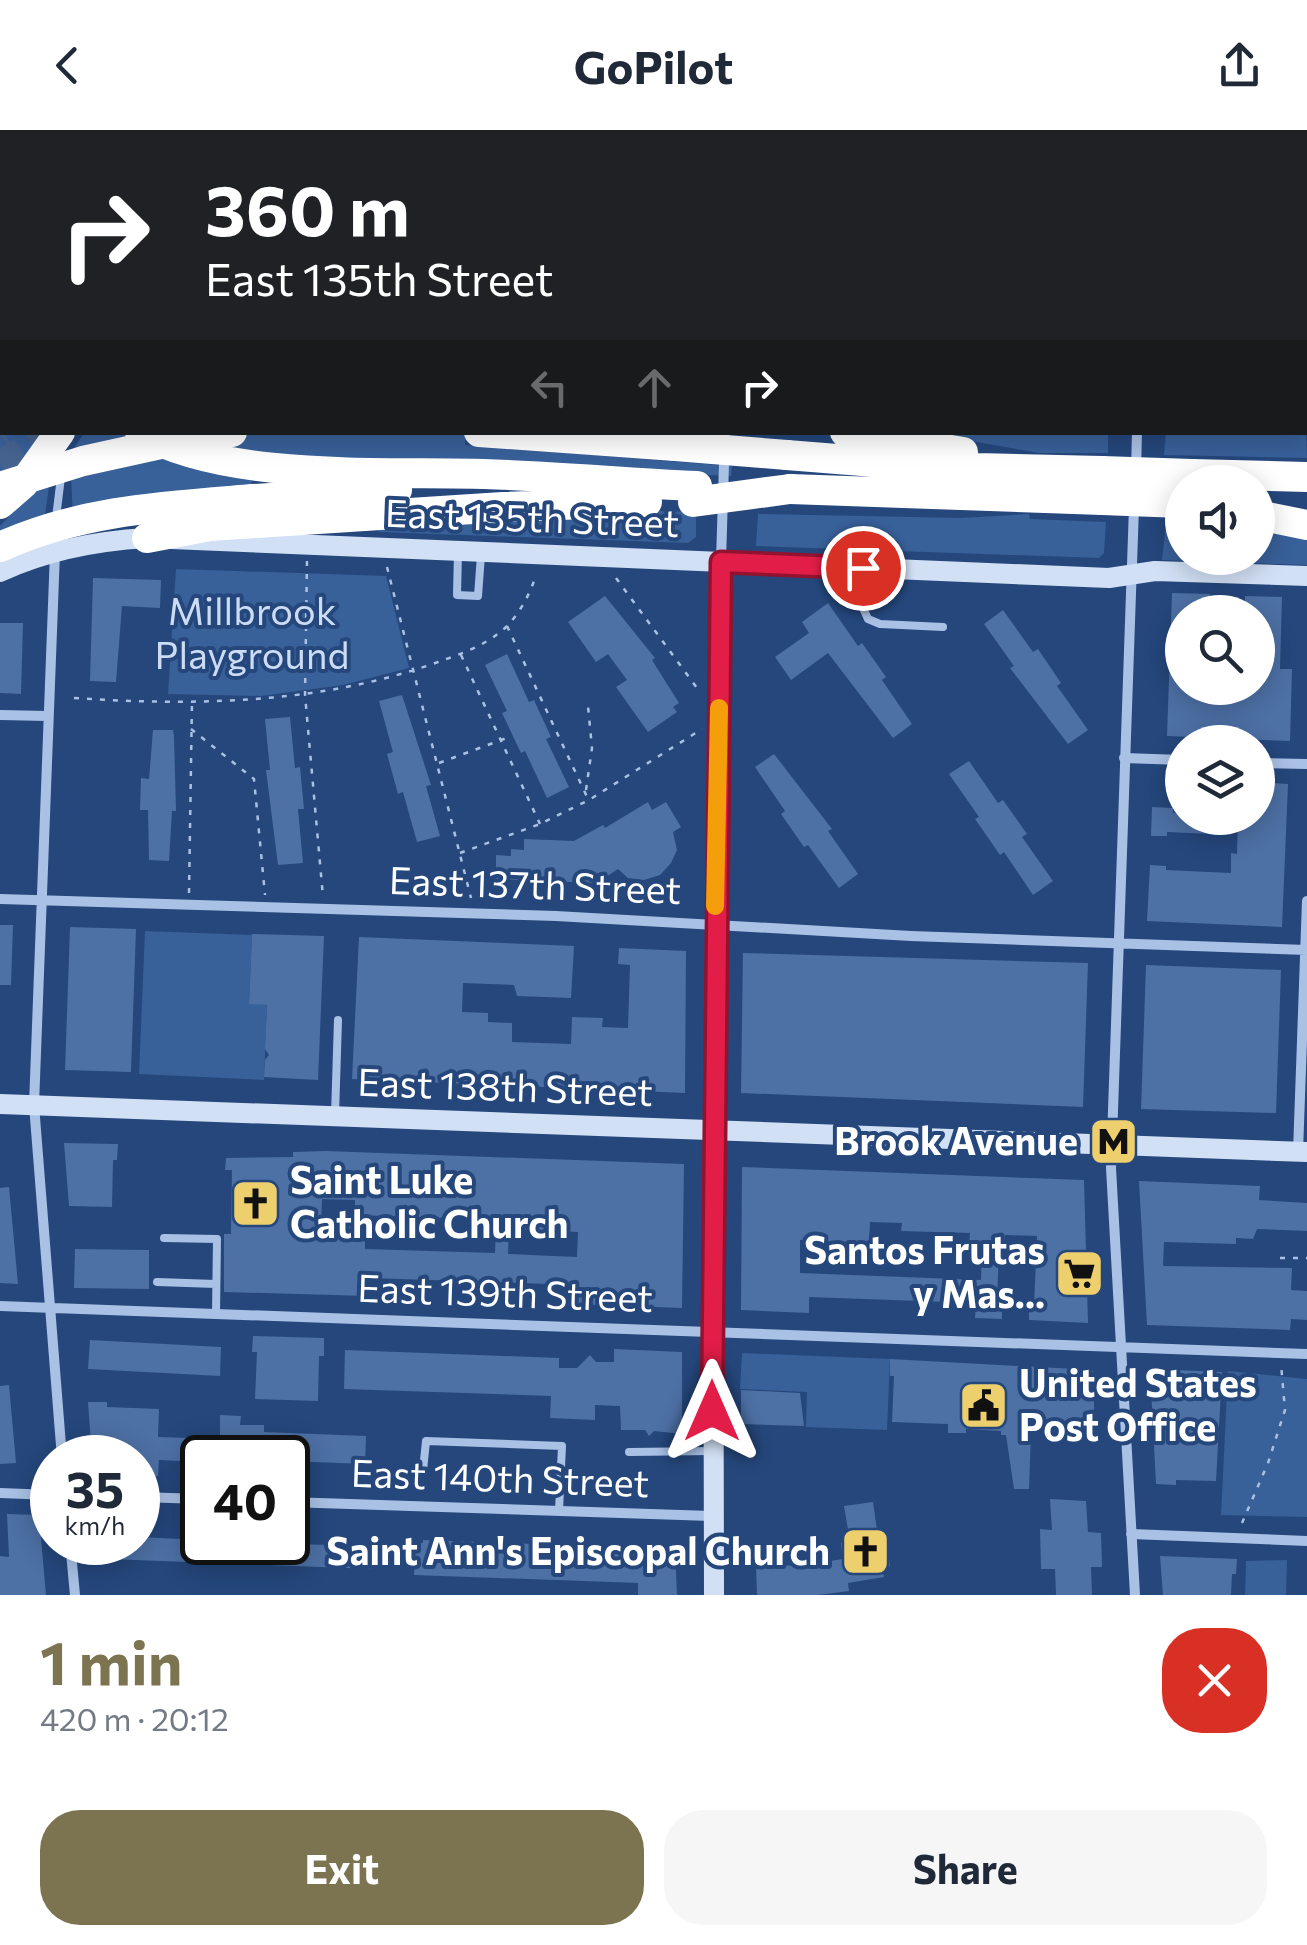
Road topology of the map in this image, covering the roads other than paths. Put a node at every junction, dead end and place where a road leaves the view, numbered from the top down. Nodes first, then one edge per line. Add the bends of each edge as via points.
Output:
1 (146, 435) edge
2 (215, 435) edge
3 (509, 435) edge
4 (726, 435) edge
5 (862, 435) edge
6 (1137, 435) edge
7 (64, 443) edge
8 (1045, 469) junction
9 (1307, 476) edge
10 (1275, 479) edge
11 (282, 482) junction
12 (1102, 486) junction
13 (1165, 487) edge
14 (695, 494) junction
15 (3, 496) edge
16 (1275, 507) edge
17 (1307, 508) edge
18 (1275, 519) edge
19 (1307, 525) edge
20 (146, 538) junction
21 (0, 547) edge
22 (55, 552) junction
23 (458, 552) junction
24 (481, 552) junction
25 (721, 562) junction
26 (863, 568) junction
27 (0, 572) edge
28 (1132, 575) junction
29 (1307, 576) edge
30 (943, 627) dead end
31 (0, 715) edge
32 (47, 716) junction
33 (1124, 758) junction
34 (1165, 759) edge
35 (1275, 763) edge
36 (1307, 764) edge
37 (0, 898) edge
38 (42, 899) junction
39 (1307, 901) edge
40 (715, 924) junction
41 (1118, 942) junction
42 (1306, 950) edge
43 (338, 1020) dead end
44 (0, 1104) edge
45 (34, 1105) junction
46 (335, 1116) junction
47 (713, 1130) junction
48 (1111, 1145) junction
49 (1302, 1152) edge
50 (164, 1238) dead end
51 (157, 1282) dead end
52 (216, 1284) junction
53 (0, 1306) edge
54 (49, 1307) junction
55 (216, 1314) junction
56 (712, 1331) junction
57 (1120, 1348) junction
58 (1307, 1354) edge
59 (60, 1435) edge
60 (712, 1451) junction
61 (629, 1452) dead end
62 (424, 1470) dead end
63 (0, 1493) edge
64 (30, 1494) edge
65 (310, 1503) edge
66 (559, 1511) junction
67 (711, 1516) junction
68 (1131, 1534) junction
69 (1307, 1541) edge
70 (72, 1565) edge
71 (75, 1595) edge
72 (714, 1595) edge
73 (1135, 1595) edge

1 - 11 highway
2 - 15 highway, bridge via 124,451
3 - 8 highway, bridge
4 - 25 street
5 - 8 highway
6 - 28 street
7 - 15 highway
7 - 22 lane
8 - 12 highway
9 - 10 highway
11 - 14 highway via 504,474
11 - 21 highway, bridge via 117,511
12 - 13 highway, bridge
12 - 14 highway, bridge
14 - 20 highway via 210,526
16 - 17 highway
18 - 19 highway
20 - 22 main road, East 135th Street
20 - 23 main road, East 135th Street
22 - 27 main road, East 135th Street
22 - 32 street
23 - 24 main road, East 135th Street
23 - 24 lane via 458,595 478,596
24 - 25 main road, East 135th Street
25 - 26 main road, East 135th Street
25 - 40 main road
26 - 28 main road, East 135th Street
26 - 30 lane via 868,620
28 - 29 main road, East 135th Street
28 - 33 street
31 - 32 street
32 - 38 street
33 - 34 street
33 - 41 street
35 - 36 street
37 - 38 street, East 137th Street
38 - 40 street, East 137th Street
38 - 45 street
39 - 42 street
40 - 41 street, East 137th Street
40 - 47 main road
41 - 42 street, East 137th Street
41 - 48 street
42 - 49 street
43 - 46 lane
44 - 45 main road, East 138th Street
45 - 46 main road, East 138th Street
45 - 54 street
46 - 47 main road, East 138th Street
47 - 48 main road, East 138th Street
47 - 56 main road
48 - 49 main road, East 138th Street
48 - 57 street
50 - 52 lane via 217,1239
51 - 52 lane
52 - 55 lane
53 - 54 street, East 139th Street
54 - 55 street, East 139th Street
54 - 59 street
55 - 56 street, East 139th Street
56 - 57 street, East 139th Street
56 - 60 main road
57 - 58 street, East 139th Street
57 - 68 street
60 - 61 lane
60 - 67 main road
62 - 66 lane via 426,1441 562,1446
63 - 64 street
65 - 66 street, East 140th Street
66 - 67 street, East 140th Street
67 - 72 main road
68 - 69 street
68 - 73 street
70 - 71 street

